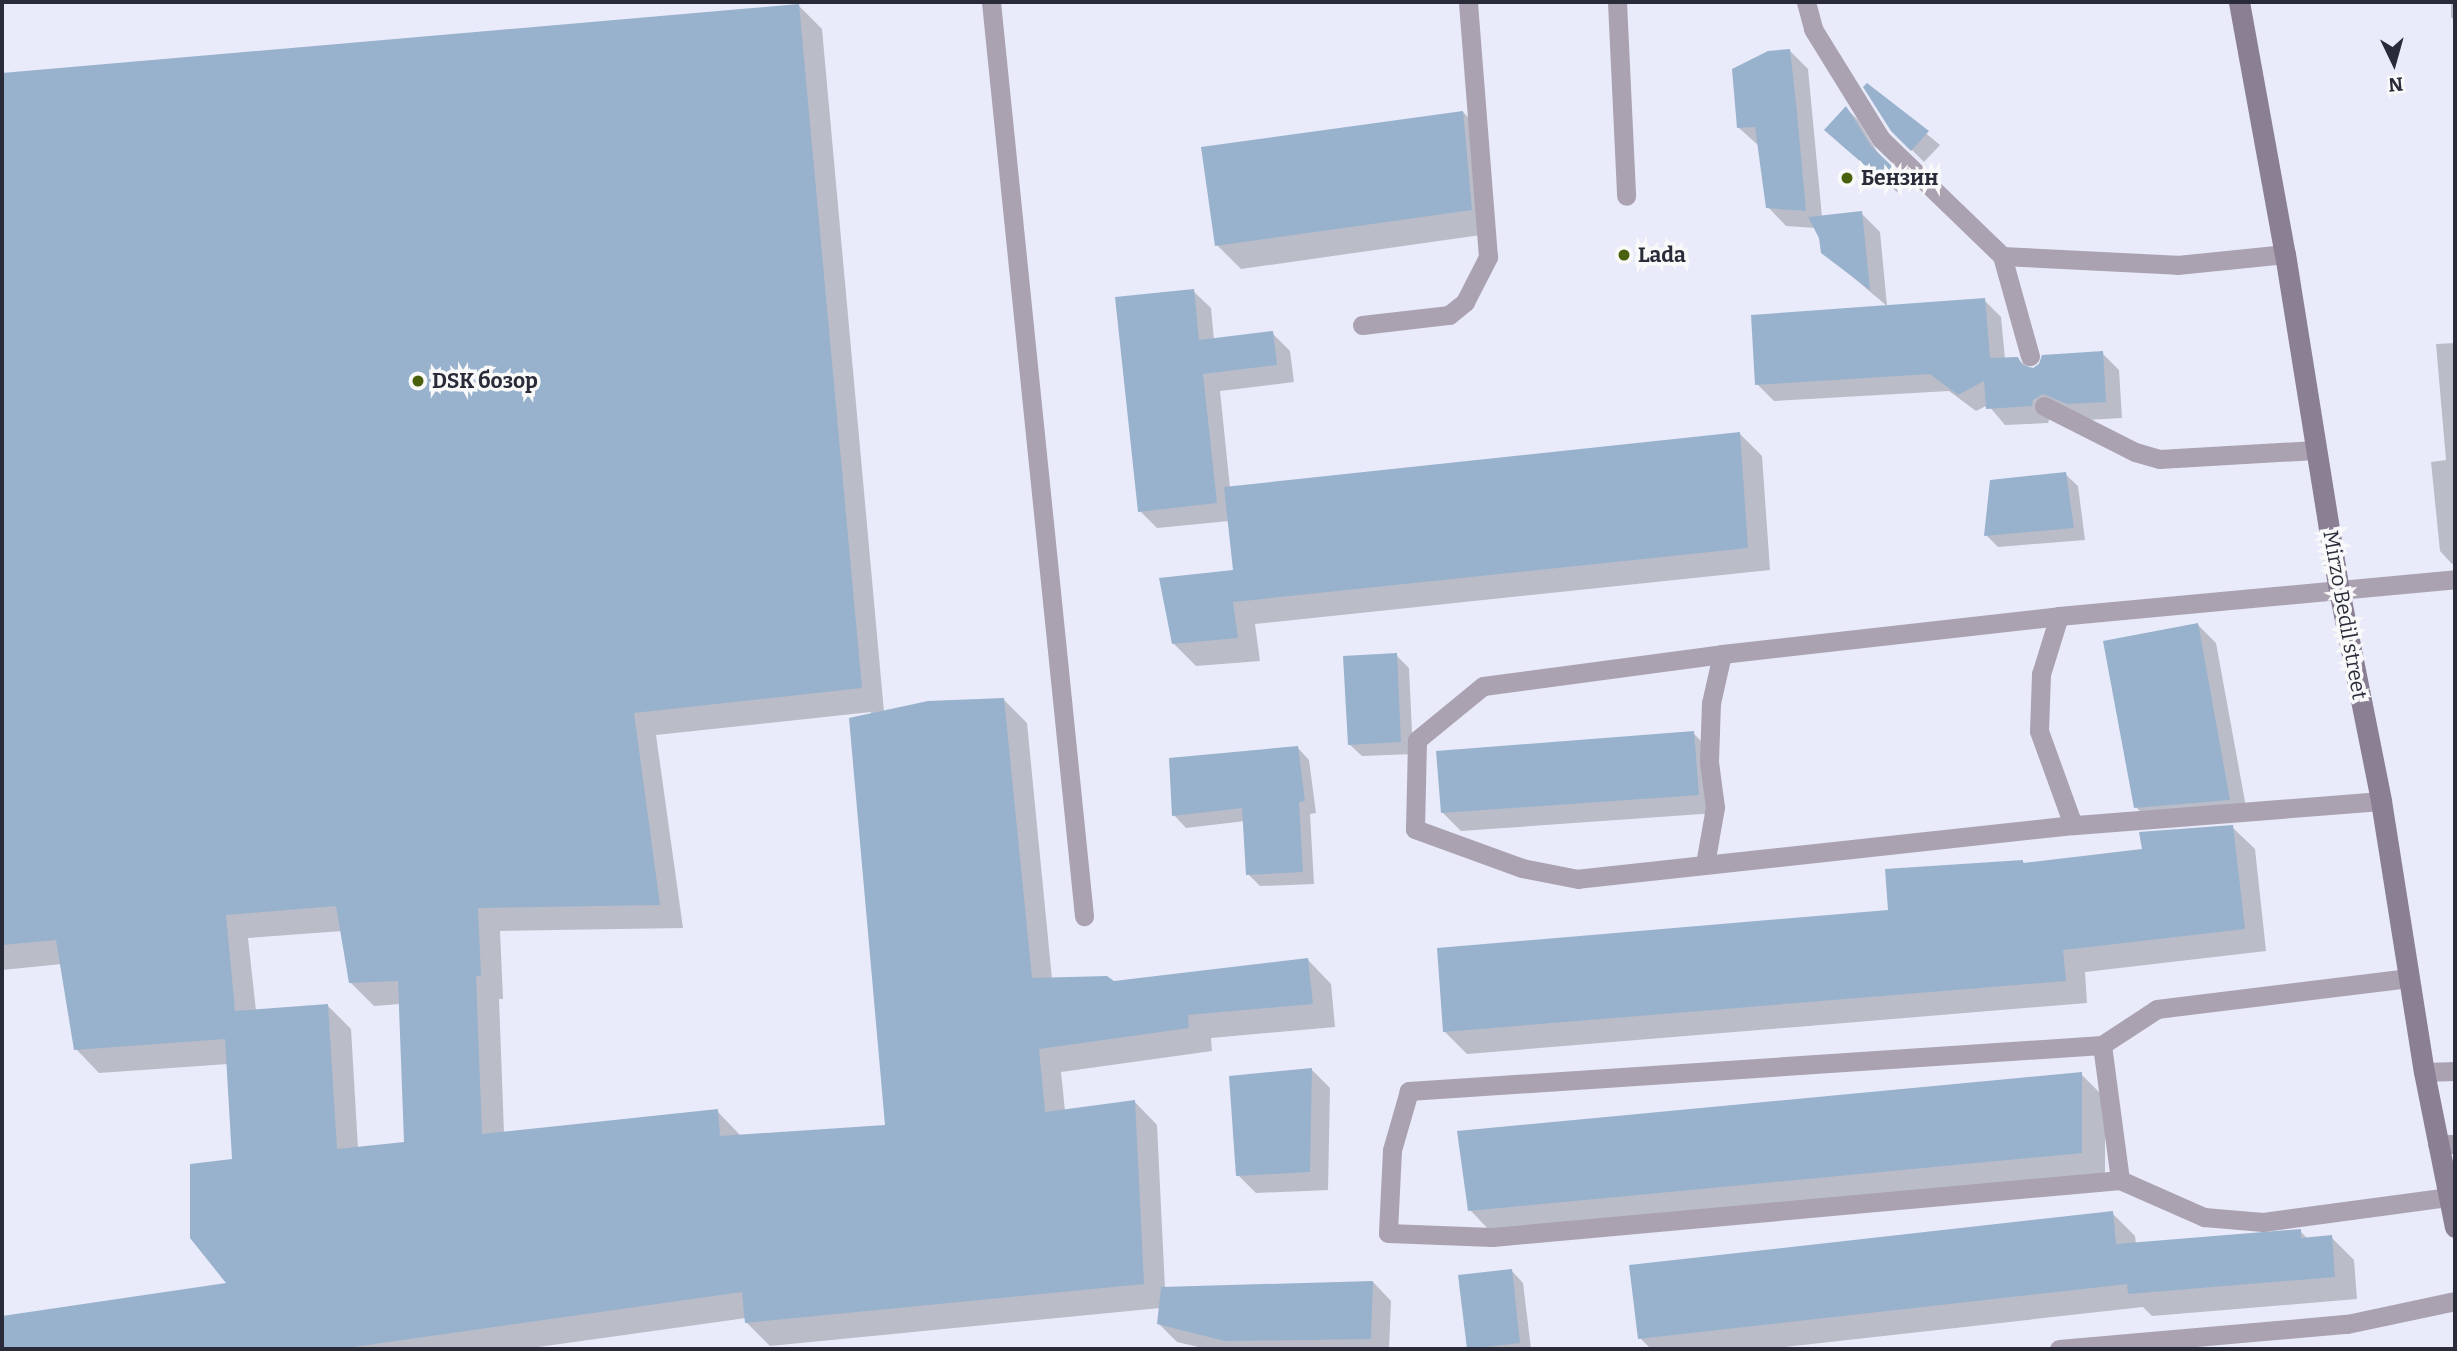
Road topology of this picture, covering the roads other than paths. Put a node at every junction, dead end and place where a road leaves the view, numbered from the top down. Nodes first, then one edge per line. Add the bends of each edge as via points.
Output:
1 (991, 2) edge
2 (1468, 2) edge
3 (1617, 2) edge
4 (1806, 2) edge
5 (2239, 2) edge
6 (1626, 196) dead end
7 (2285, 254) junction
8 (2002, 256) junction
9 (1362, 325) dead end
10 (2030, 356) dead end
11 (2044, 406) dead end
12 (2316, 450) junction
13 (2455, 579) edge
14 (2339, 590) junction
15 (2060, 616) junction
16 (1722, 654) junction
17 (2381, 801) junction
18 (2073, 825) junction
19 (1705, 864) junction
20 (1084, 916) dead end
21 (2409, 978) junction
22 (2102, 1045) junction
23 (2455, 1071) edge
24 (2424, 1072) junction
25 (2446, 1144) edge
26 (2120, 1180) junction
27 (2447, 1197) junction
28 (2455, 1227) edge
29 (2455, 1301) edge
30 (2059, 1349) edge

1 - 20 lane
2 - 9 lane via 1488,257 1465,302 1449,314
3 - 6 lane
4 - 8 lane via 1813,29 1881,139
5 - 7 street, Mirzo Bedil street
7 - 8 lane via 2178,265
7 - 12 street, Mirzo Bedil street
8 - 10 lane
11 - 12 lane via 2135,452 2159,459
12 - 14 street, Mirzo Bedil street
13 - 14 lane
14 - 15 lane
14 - 17 street, Mirzo Bedil street
15 - 16 lane
15 - 18 lane via 2041,674 2039,731
16 - 19 lane via 1711,703 1709,762 1715,807
16 - 19 lane via 1483,686 1417,740 1415,829 1522,868 1578,878
17 - 18 lane
17 - 21 street, Mirzo Bedil street
18 - 19 lane
21 - 22 lane via 2157,1009
21 - 24 street, Mirzo Bedil street
22 - 26 lane
22 - 26 lane via 1409,1091 1392,1150 1388,1233 1492,1237
23 - 24 lane
24 - 25 street, Mirzo Bedil street
25 - 27 street, Mirzo Bedil street
26 - 27 lane via 2204,1217 2263,1222
27 - 28 street, Mirzo Bedil street
29 - 30 lane via 2347,1324

